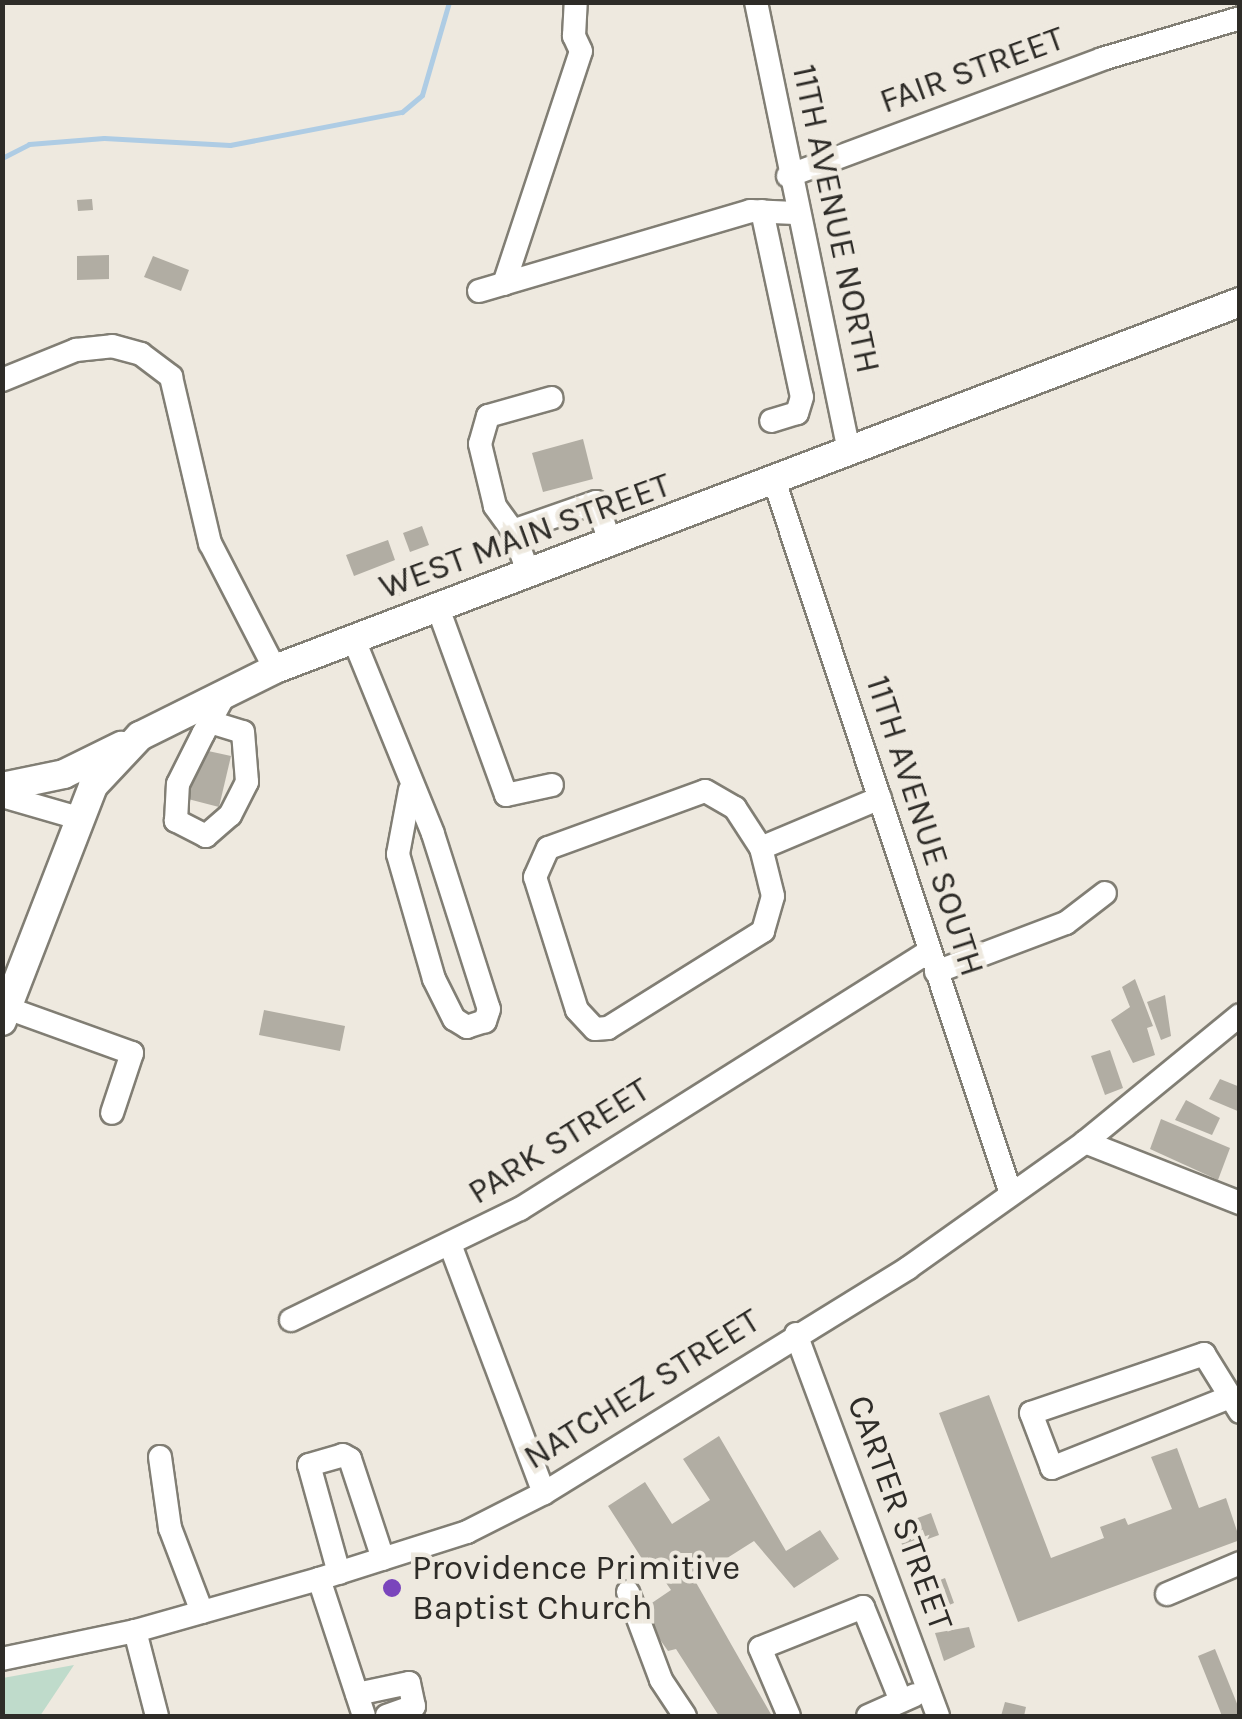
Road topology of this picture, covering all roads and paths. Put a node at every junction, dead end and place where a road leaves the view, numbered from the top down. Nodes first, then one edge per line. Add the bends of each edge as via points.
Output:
1 (576, 2) edge
2 (756, 2) edge
3 (1240, 18) edge
4 (788, 176) junction
5 (762, 212) junction
6 (795, 212) junction
7 (504, 284) junction
8 (479, 290) dead end
9 (1240, 302) edge
10 (2, 380) edge
11 (552, 398) dead end
12 (771, 421) dead end
13 (849, 450) junction
14 (775, 483) junction
15 (513, 531) junction
16 (611, 544) junction
17 (529, 574) junction
18 (438, 608) junction
19 (354, 640) junction
20 (276, 669) junction
21 (225, 694) junction
22 (210, 722) junction
23 (140, 736) junction
24 (552, 785) dead end
25 (2, 787) edge
26 (410, 790) junction
27 (2, 796) edge
28 (880, 798) junction
29 (78, 818) junction
30 (761, 848) junction
31 (1105, 893) dead end
32 (931, 963) junction
33 (5, 1014) edge
34 (1240, 1014) edge
35 (112, 1112) dead end
36 (1085, 1142) junction
37 (1010, 1191) junction
38 (1240, 1203) edge
39 (451, 1248) junction
40 (291, 1320) dead end
41 (796, 1334) junction
42 (1235, 1404) edge
43 (160, 1457) dead end
44 (544, 1494) junction
45 (383, 1559) junction
46 (1240, 1563) edge
47 (329, 1576) junction
48 (628, 1592) dead end
49 (1168, 1594) dead end
50 (202, 1612) junction
51 (135, 1632) junction
52 (2, 1660) edge
53 (928, 1689) junction
54 (901, 1701) junction
55 (360, 1705) edge
56 (157, 1716) edge
57 (387, 1716) edge
58 (686, 1716) edge
59 (789, 1716) edge
60 (868, 1716) edge
61 (938, 1716) edge

1 - 7 street via 574,36 581,52
2 - 4 street, 11TH AVENUE NORTH
3 - 4 street, FAIR STREET via 1102,59
4 - 6 street, 11TH AVENUE NORTH
5 - 6 street
5 - 7 street
5 - 12 street via 802,397 797,413
6 - 13 street, 11TH AVENUE NORTH
7 - 8 street
9 - 13 main road, WEST MAIN STREET
10 - 20 street via 76,350 112,346 142,354 172,377 210,543
11 - 15 street via 488,416 480,444 496,506
13 - 14 main road, WEST MAIN STREET
14 - 16 main road, WEST MAIN STREET
14 - 28 street, 11TH AVENUE SOUTH
15 - 16 street via 596,502
15 - 17 street
16 - 17 main road, WEST MAIN STREET
17 - 18 main road, WEST MAIN STREET
18 - 19 main road, WEST MAIN STREET
18 - 24 street via 506,794
19 - 20 main road, WEST MAIN STREET
19 - 26 street
20 - 21 main road, WEST MAIN STREET
21 - 22 street
21 - 23 main road, WEST MAIN STREET
22 - 22 street via 178,784 176,821 206,836 230,815 247,782 243,732
23 - 25 main road via 64,774
23 - 29 main road, WEST MAIN STREET via 93,786
26 - 26 street via 398,854 434,979 454,1019 467,1027 486,1021 489,1009 433,834
27 - 29 street
28 - 30 street
28 - 32 street, 11TH AVENUE SOUTH
29 - 33 main road, WEST MAIN STREET
30 - 30 street via 772,896 763,931 608,1028 594,1029 577,1010 535,877 548,848 705,791 735,808
31 - 32 street, PARK STREET via 1066,923
32 - 37 street, 11TH AVENUE SOUTH
32 - 39 street, PARK STREET
33 - 35 street via 132,1053
34 - 36 street, NATCHEZ STREET
36 - 37 street, NATCHEZ STREET
36 - 38 street
37 - 41 street, NATCHEZ STREET via 908,1268
39 - 40 street
39 - 44 street, PARK STREET
41 - 44 street, NATCHEZ STREET
41 - 53 street, CARTER STREET
42 - 42 street via 1204,1354 1031,1413 1052,1468
43 - 50 street via 170,1528
44 - 45 street, NATCHEZ STREET via 467,1532
45 - 47 street, NATCHEZ STREET
45 - 47 street via 350,1459 308,1465
46 - 49 street
47 - 50 street, NATCHEZ STREET
47 - 55 street
48 - 58 street via 661,1680
50 - 51 street, NATCHEZ STREET
51 - 52 street, NATCHEZ STREET
51 - 56 street
53 - 54 street
53 - 61 street, CARTER STREET
54 - 59 street via 863,1607 760,1648
54 - 60 street
55 - 57 street via 409,1683 414,1706

